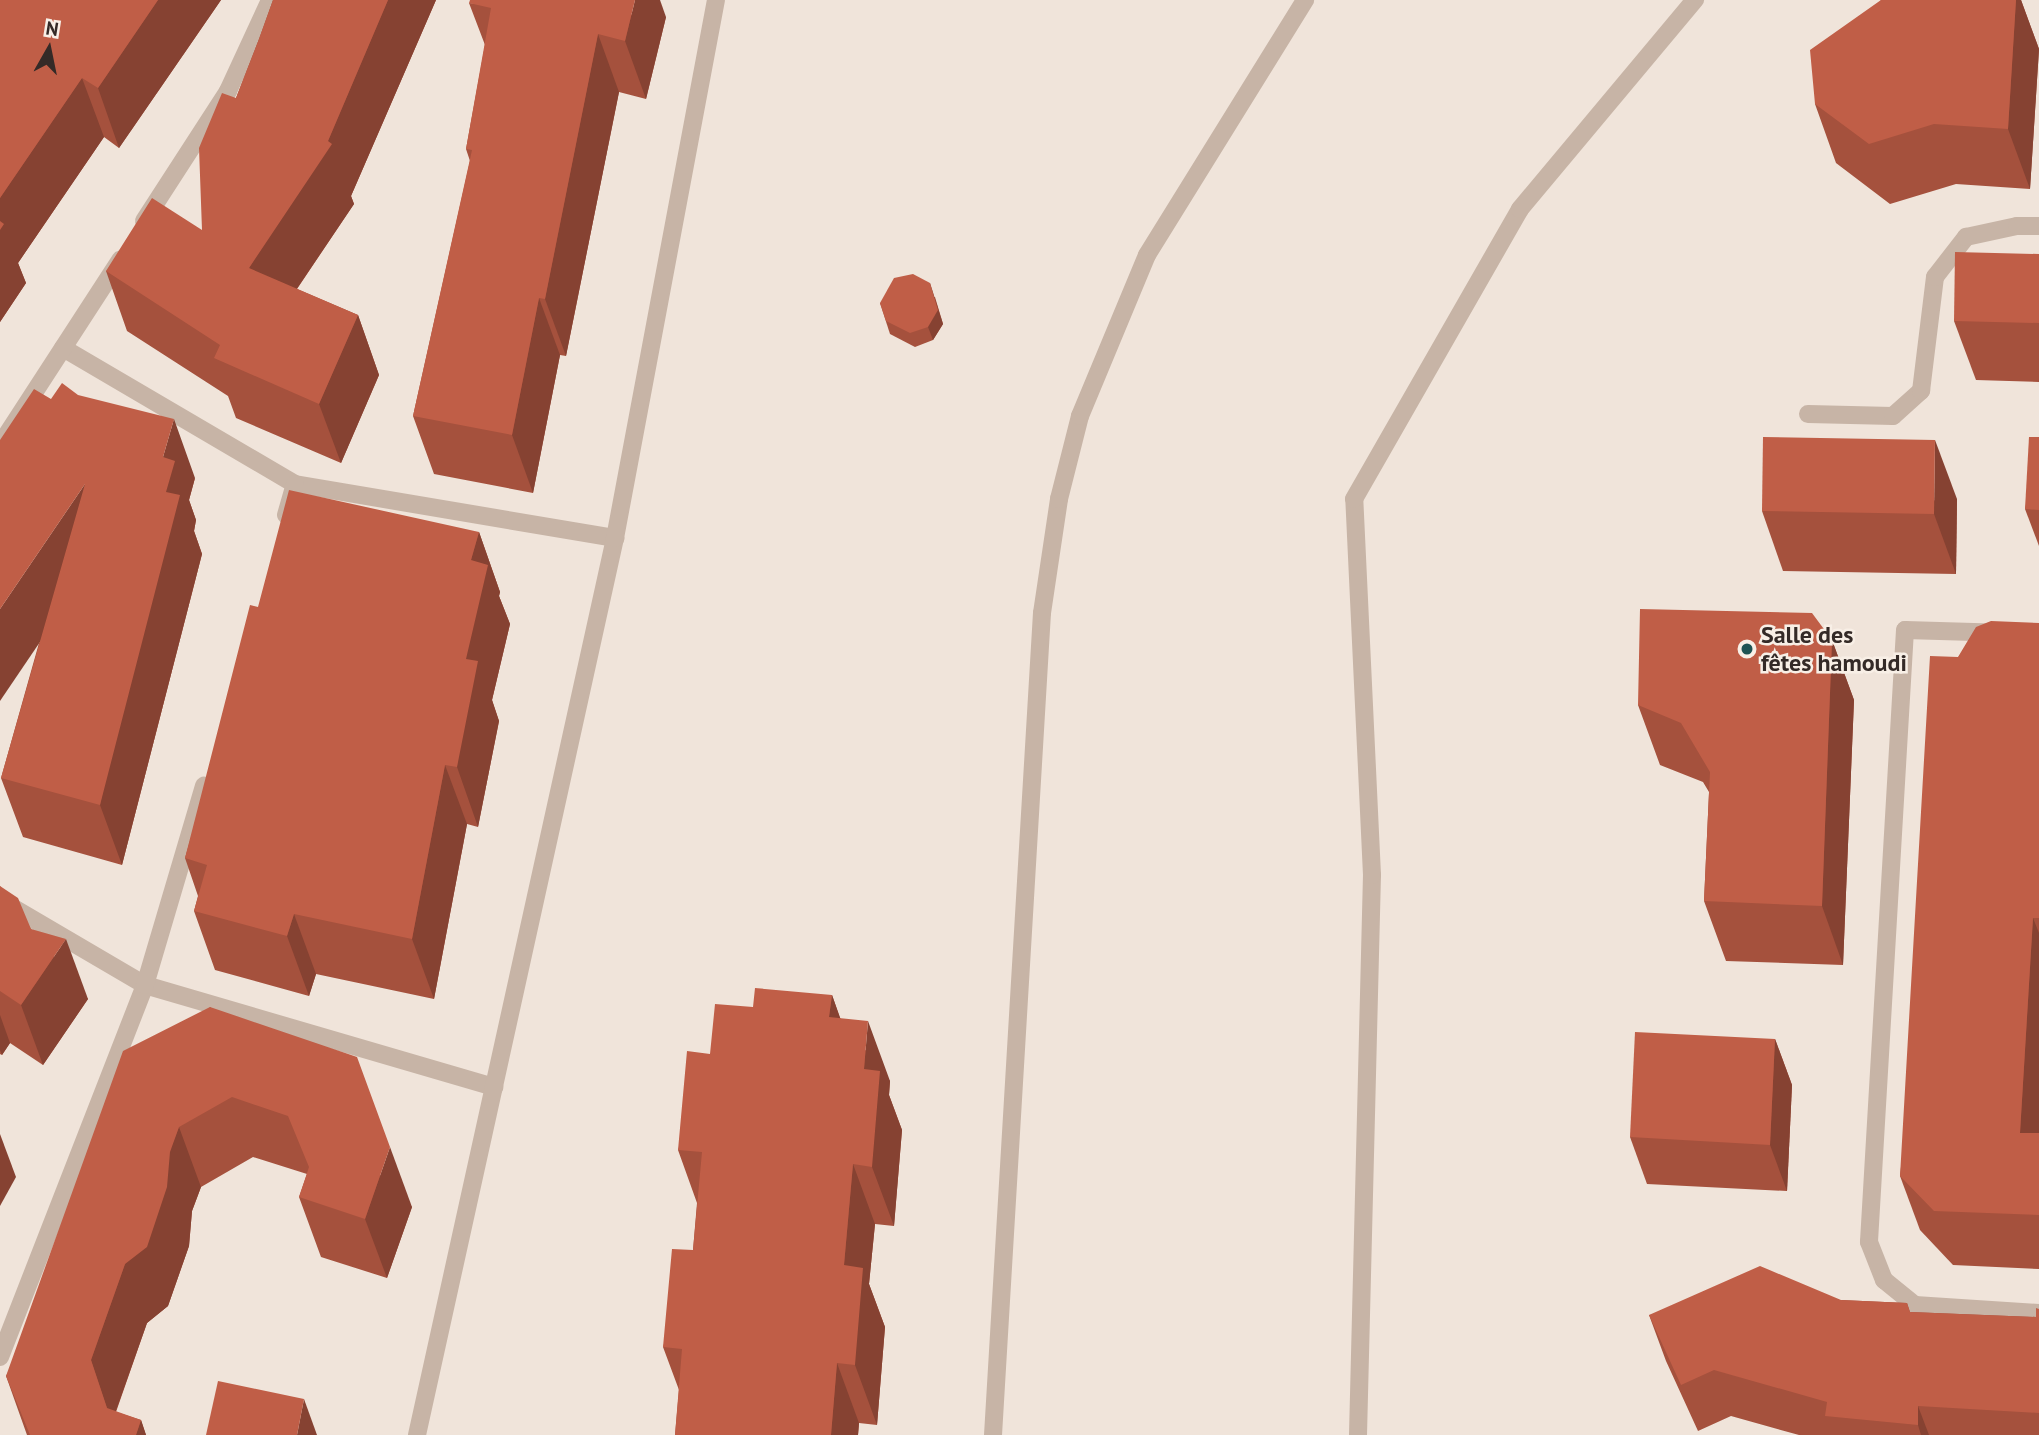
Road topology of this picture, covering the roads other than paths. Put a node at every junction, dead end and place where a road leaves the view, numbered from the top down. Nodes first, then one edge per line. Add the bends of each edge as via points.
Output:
1 (271, 0) edge
2 (716, 0) edge
3 (1305, 0) edge
4 (1695, 0) edge
5 (2039, 226) edge
6 (63, 348) junction
7 (1808, 414) dead end
8 (0, 445) edge
9 (295, 484) junction
10 (279, 537) edge
11 (615, 538) junction
12 (2039, 634) edge
13 (208, 774) edge
14 (0, 900) edge
15 (145, 985) junction
16 (494, 1087) junction
17 (2039, 1313) edge
18 (0, 1357) edge
19 (417, 1435) edge
20 (993, 1435) edge
21 (1358, 1435) edge

1 - 6 street via 228,91
2 - 11 street
3 - 20 street via 1147,256 1080,416 1059,499 1042,613
4 - 21 street via 1520,209 1354,499 1372,875
5 - 7 street via 1966,237 1935,277 1920,391 1893,416
6 - 8 street
6 - 9 street
9 - 10 street
9 - 11 street
11 - 16 street
12 - 17 street via 1905,630 1869,1242 1884,1280 1915,1305
13 - 15 street
14 - 15 street
15 - 16 street
15 - 18 street
16 - 19 street

